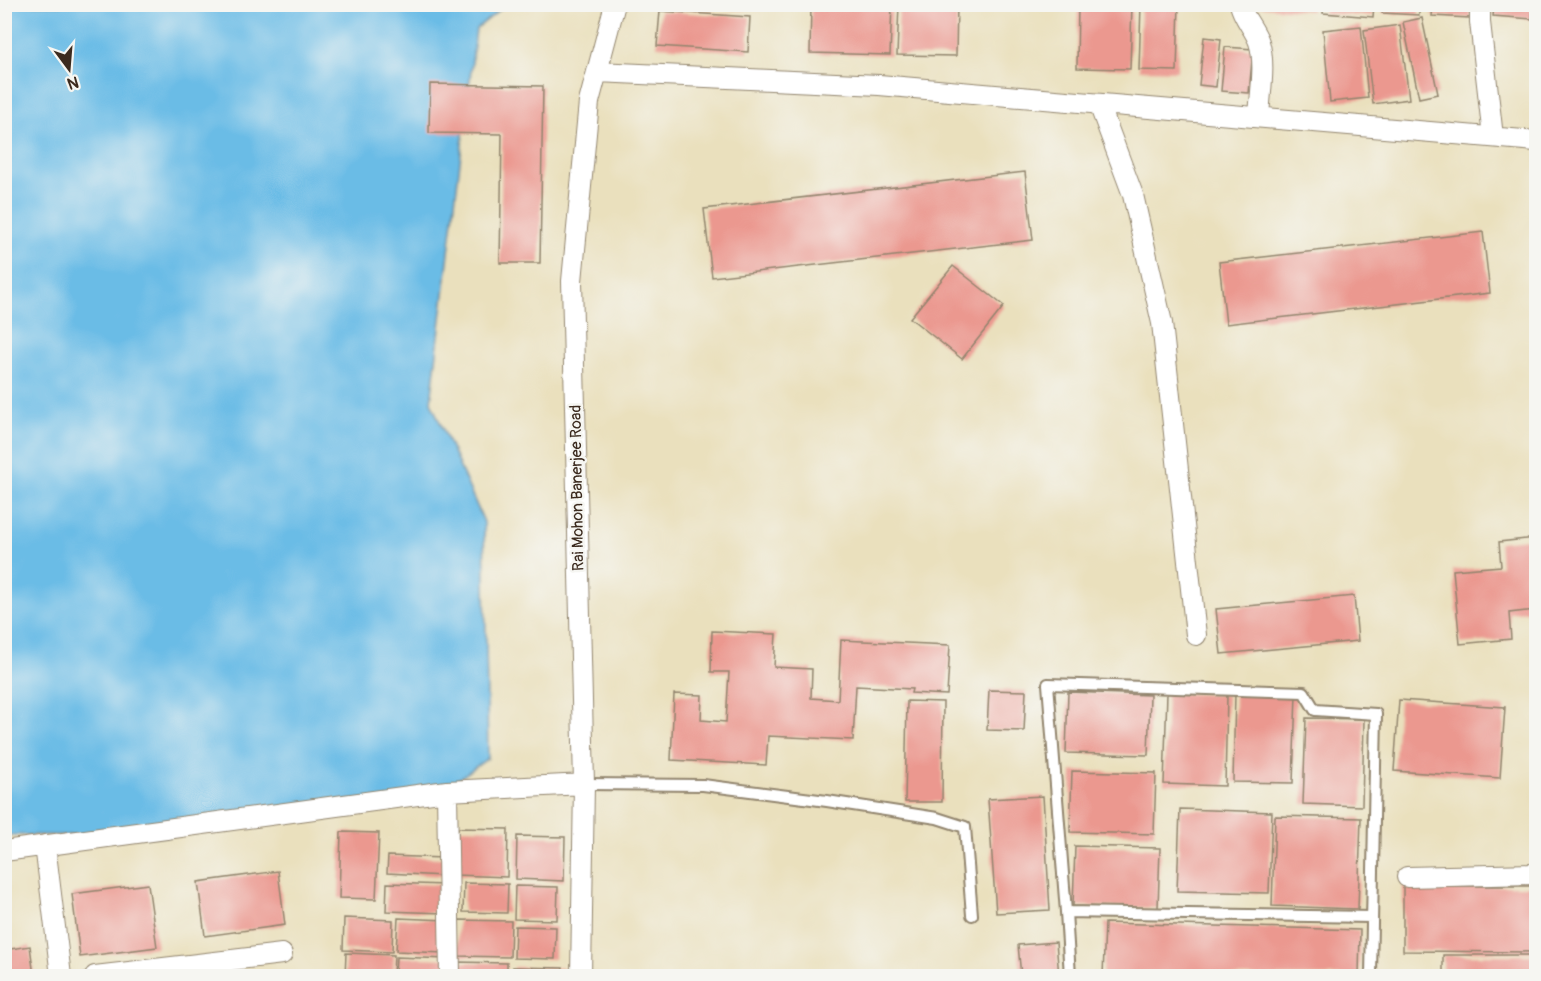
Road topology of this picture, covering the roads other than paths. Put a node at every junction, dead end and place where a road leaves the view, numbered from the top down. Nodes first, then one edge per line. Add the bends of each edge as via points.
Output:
1 (615, 4) edge
2 (1240, 4) edge
3 (1480, 4) edge
4 (597, 72) junction
5 (1099, 104) junction
6 (1259, 117) junction
7 (1493, 138) junction
8 (1536, 141) edge
9 (1196, 634) dead end
10 (584, 784) junction
11 (447, 791) junction
12 (45, 845) junction
13 (4, 851) edge
14 (1536, 874) edge
15 (1407, 877) dead end
16 (1066, 912) junction
17 (972, 915) dead end
18 (1372, 917) junction
19 (282, 954) dead end
20 (61, 976) edge
21 (95, 976) edge
22 (450, 976) edge
23 (580, 976) edge
24 (1070, 976) edge
25 (1371, 976) edge

1 - 4 street, Rai Mohon Banerjee Road
2 - 6 street via 1259,42
3 - 7 street
4 - 5 street via 879,85
4 - 10 street, Rai Mohon Banerjee Road via 589,102 572,281
5 - 6 street
5 - 9 street via 1133,195 1162,323
6 - 7 street
7 - 8 street
10 - 11 street
10 - 17 lane via 703,785 937,818 965,827
10 - 23 street, Rai Mohon Banerjee Road
11 - 12 street
11 - 22 street
12 - 13 street
12 - 20 street
14 - 15 street
16 - 18 lane
16 - 18 lane via 1047,684 1304,692 1315,710 1376,714
16 - 24 lane
18 - 25 lane
19 - 21 street

